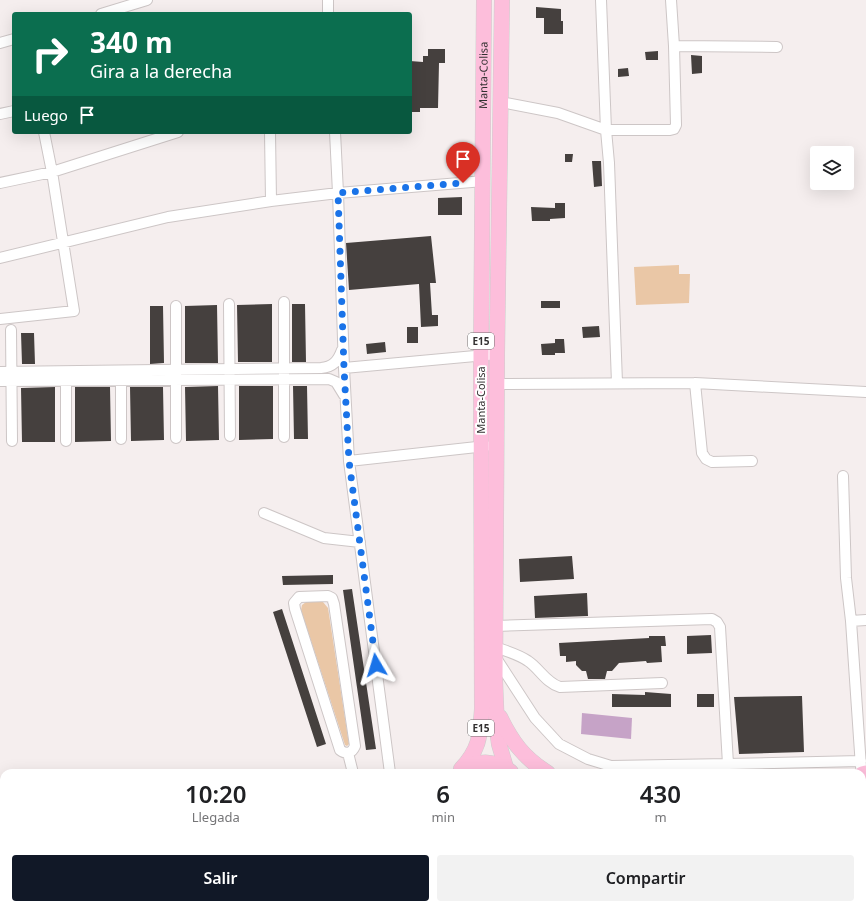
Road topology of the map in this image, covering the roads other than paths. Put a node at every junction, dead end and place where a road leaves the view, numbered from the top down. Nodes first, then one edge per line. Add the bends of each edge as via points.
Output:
1 (147, 0) edge
2 (328, 0) edge
3 (484, 0) edge
4 (502, 0) edge
5 (600, 0) edge
6 (671, 0) edge
7 (107, 12) edge
8 (328, 12) edge
9 (12, 40) edge
10 (0, 43) edge
11 (674, 46) junction
12 (777, 47) dead end
13 (484, 62) junction
14 (501, 62) junction
15 (501, 102) junction
16 (12, 111) edge
17 (0, 114) edge
18 (606, 130) junction
19 (44, 134) edge
20 (172, 134) edge
21 (270, 134) edge
22 (335, 134) edge
23 (52, 172) junction
24 (484, 181) junction
25 (0, 183) edge
26 (338, 193) junction
27 (271, 201) junction
28 (63, 243) junction
29 (0, 258) edge
30 (284, 302) dead end
31 (229, 304) dead end
32 (176, 306) dead end
33 (0, 318) edge
34 (11, 330) dead end
35 (343, 348) junction
36 (497, 354) junction
37 (481, 355) junction
38 (344, 368) junction
39 (0, 372) edge
40 (318, 373) junction
41 (176, 374) junction
42 (230, 374) junction
43 (284, 374) junction
44 (66, 376) junction
45 (121, 376) junction
46 (12, 377) junction
47 (0, 381) edge
48 (617, 383) junction
49 (695, 383) junction
50 (497, 384) junction
51 (866, 392) edge
52 (345, 398) junction
53 (230, 436) dead end
54 (284, 437) dead end
55 (176, 438) dead end
56 (121, 439) dead end
57 (12, 441) dead end
58 (66, 441) dead end
59 (496, 445) junction
60 (481, 447) junction
61 (349, 461) junction
62 (752, 461) dead end
63 (843, 476) dead end
64 (264, 513) dead end
65 (360, 542) junction
66 (866, 620) edge
67 (851, 621) junction
68 (495, 626) junction
69 (495, 652) junction
70 (662, 683) dead end
71 (496, 709) junction
72 (348, 753) junction
73 (728, 764) junction
74 (352, 769) edge
75 (389, 769) edge
76 (461, 769) edge
77 (463, 769) edge
78 (506, 769) edge
79 (508, 769) edge
80 (542, 769) edge
81 (840, 769) edge
82 (862, 769) edge

1 - 7 street
2 - 8 street
3 - 13 highway, Manta-Colisa / E15
4 - 14 highway, Manta-Colisa / E15
5 - 18 street
6 - 11 street
9 - 10 street
11 - 12 street
11 - 18 street via 674,129
13 - 14 highway
13 - 24 highway, Manta-Colisa / E15
14 - 15 highway, Manta-Colisa / E15
15 - 18 street via 558,113
15 - 36 highway, Manta-Colisa / E15
16 - 17 street
18 - 48 street
19 - 23 street
20 - 23 street
21 - 27 street
22 - 26 street
23 - 25 street
23 - 28 street
24 - 26 street
24 - 37 highway, Manta-Colisa / E15
26 - 27 street
26 - 35 street
27 - 28 street via 168,217
28 - 29 street
28 - 33 street via 74,310
30 - 43 street
31 - 42 street
32 - 41 street
34 - 46 street
35 - 38 street
35 - 40 street via 336,362
36 - 37 street
36 - 50 highway, Manta-Colisa / E15
37 - 38 street
37 - 60 highway, Manta-Colisa / E15
38 - 52 street
39 - 46 street
40 - 43 street
40 - 52 street via 338,385
41 - 42 street
41 - 45 street
41 - 55 street
42 - 43 street
42 - 53 street
43 - 54 street
44 - 45 street
44 - 46 street
44 - 58 street
45 - 56 street
46 - 47 street
46 - 57 street
48 - 49 street
48 - 50 street
49 - 51 street
49 - 62 street via 703,456 712,462
50 - 59 highway, Manta-Colisa / E15
52 - 61 street
59 - 60 street
59 - 68 highway, Manta-Colisa / E15
60 - 61 street
60 - 76 highway, Manta-Colisa / E15 via 482,709 476,750 471,760
61 - 65 street
63 - 67 street via 846,578
64 - 65 street via 324,538
65 - 75 street
66 - 67 street
67 - 82 street
68 - 69 highway, Manta-Colisa / E15
68 - 73 street via 712,619 720,627
69 - 70 street via 523,657 554,685 560,687
69 - 71 highway, Manta-Colisa / E15
69 - 73 street via 535,718 560,744 588,759 611,766
71 - 79 highway, Manta-Colisa / E15 via 499,744
71 - 80 highway via 508,735
72 - 72 street via 353,751 355,746 334,602 328,596 299,597 294,603 295,610 340,750
72 - 74 street
73 - 81 street
77 - 78 highway, E15 via 484,762 496,763

